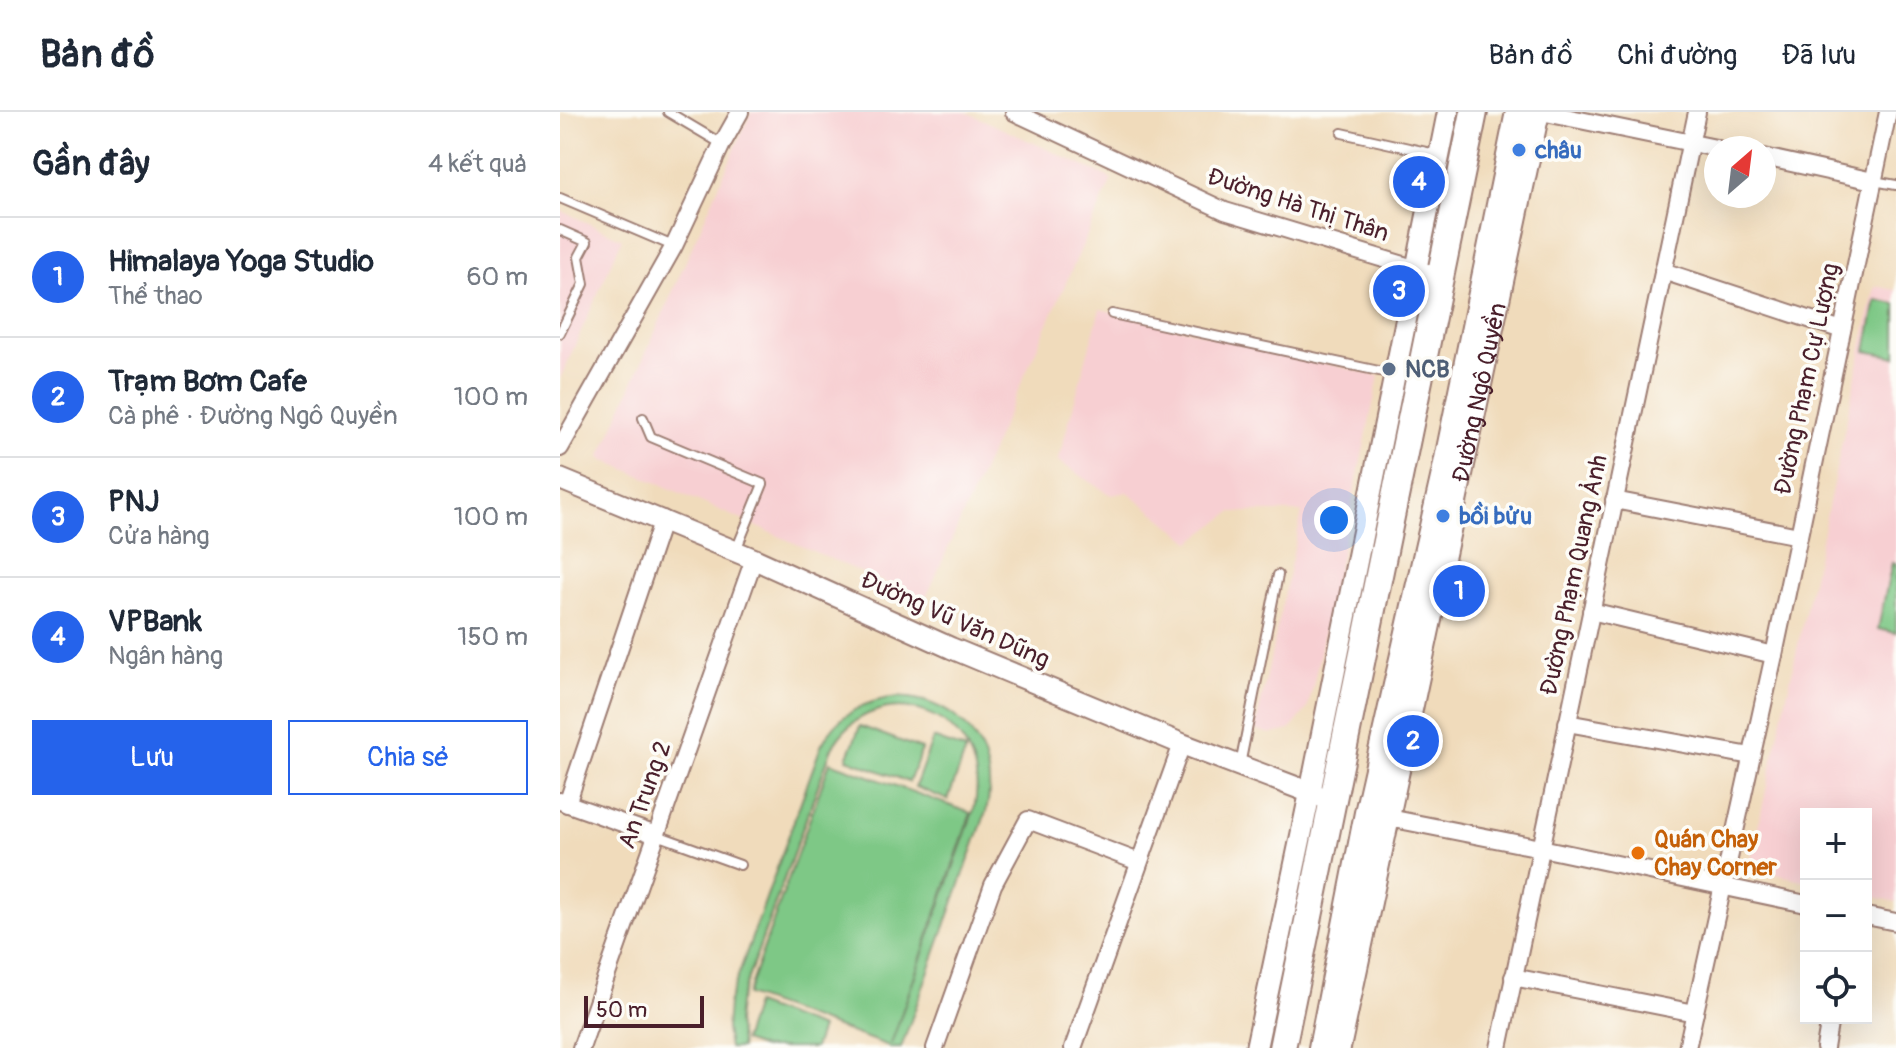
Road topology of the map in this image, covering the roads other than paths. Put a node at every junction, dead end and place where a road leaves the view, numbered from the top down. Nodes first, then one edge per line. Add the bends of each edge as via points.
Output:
1 (668, 112) edge
2 (740, 112) edge
3 (1014, 112) edge
4 (1448, 112) edge
5 (1474, 112) edge
6 (1519, 112) edge
7 (1540, 112) edge
8 (1697, 112) edge
9 (1888, 112) edge
10 (1342, 133) dead end
11 (1691, 143) junction
12 (722, 144) junction
13 (1704, 146) edge
14 (1440, 155) junction
15 (1776, 160) edge
16 (1873, 181) junction
17 (1896, 185) edge
18 (560, 198) edge
19 (560, 230) edge
20 (674, 246) junction
21 (1663, 271) junction
22 (1428, 272) junction
23 (1112, 314) dead end
24 (1842, 330) junction
25 (560, 333) edge
26 (1394, 374) junction
27 (643, 418) dead end
28 (560, 448) edge
29 (560, 479) edge
30 (1614, 500) junction
31 (663, 519) junction
32 (1799, 536) junction
33 (745, 555) junction
34 (1278, 575) dead end
35 (1591, 611) junction
36 (1774, 655) junction
37 (1567, 723) junction
38 (1182, 744) junction
39 (1751, 756) junction
40 (1240, 765) junction
41 (1322, 797) junction
42 (564, 803) edge
43 (1379, 816) junction
44 (656, 835) junction
45 (1541, 848) junction
46 (1139, 862) junction
47 (740, 865) dead end
48 (1722, 886) junction
49 (1800, 903) edge
50 (1872, 917) edge
51 (1896, 922) edge
52 (1513, 977) junction
53 (1695, 1013) junction
54 (1829, 1024) edge
55 (581, 1048) edge
56 (935, 1048) edge
57 (1073, 1048) edge
58 (1256, 1048) edge
59 (1282, 1048) edge
60 (1322, 1048) edge
61 (1340, 1048) edge
62 (1499, 1048) edge
63 (1687, 1048) edge
64 (1825, 1048) edge

1 - 12 lane
2 - 12 street
3 - 22 street, Đường Hà Thị Thân via 1225,211
4 - 14 street
5 - 22 highway
6 - 43 highway, Đường Ngô Quyền
7 - 11 street
7 - 43 street, Đường Ngô Quyền
8 - 11 street, Đường Phạm Quang Ảnh
9 - 16 street, Đường Phạm Cự Lượng
10 - 14 lane
11 - 13 street
11 - 21 street, Đường Phạm Quang Ảnh
12 - 20 street
14 - 22 street
15 - 16 street
16 - 17 lane
16 - 24 street, Đường Phạm Cự Lượng
18 - 20 lane
19 - 25 lane via 587,242 579,257 584,284
20 - 28 street
21 - 24 street
21 - 30 street, Đường Phạm Quang Ảnh
22 - 26 street
22 - 41 highway
23 - 26 lane
24 - 32 street, Đường Phạm Cự Lượng
26 - 41 street
27 - 33 lane via 651,437 763,484
29 - 31 street, Đường Vũ Văn Dũng
30 - 32 street
30 - 35 street, Đường Phạm Quang Ảnh
31 - 33 street, Đường Vũ Văn Dũng
31 - 42 street
32 - 36 street, Đường Phạm Cự Lượng
33 - 38 street, Đường Vũ Văn Dũng
33 - 44 street, An Trung 2
34 - 40 lane
35 - 36 street
35 - 37 street, Đường Phạm Quang Ảnh
36 - 39 street, Đường Phạm Cự Lượng
37 - 39 street
37 - 45 street, Đường Phạm Quang Ảnh
38 - 40 street, Đường Vũ Văn Dũng
38 - 46 street
39 - 48 street, Đường Phạm Cự Lượng
40 - 41 street, Đường Vũ Văn Dũng
41 - 43 highway
41 - 58 street
41 - 59 highway
42 - 44 street
43 - 45 street
43 - 60 highway, Đường Ngô Quyền
43 - 61 street, Đường Ngô Quyền
44 - 47 lane
44 - 55 street, An Trung 2
45 - 48 street
45 - 52 street, Đường Phạm Quang Ảnh
46 - 56 street via 1028,820 993,885
46 - 57 street
48 - 49 street
48 - 53 street, Đường Phạm Cự Lượng
50 - 51 street
52 - 53 street
52 - 62 street, Đường Phạm Quang Ảnh
53 - 63 street, Đường Phạm Cự Lượng
54 - 64 street

